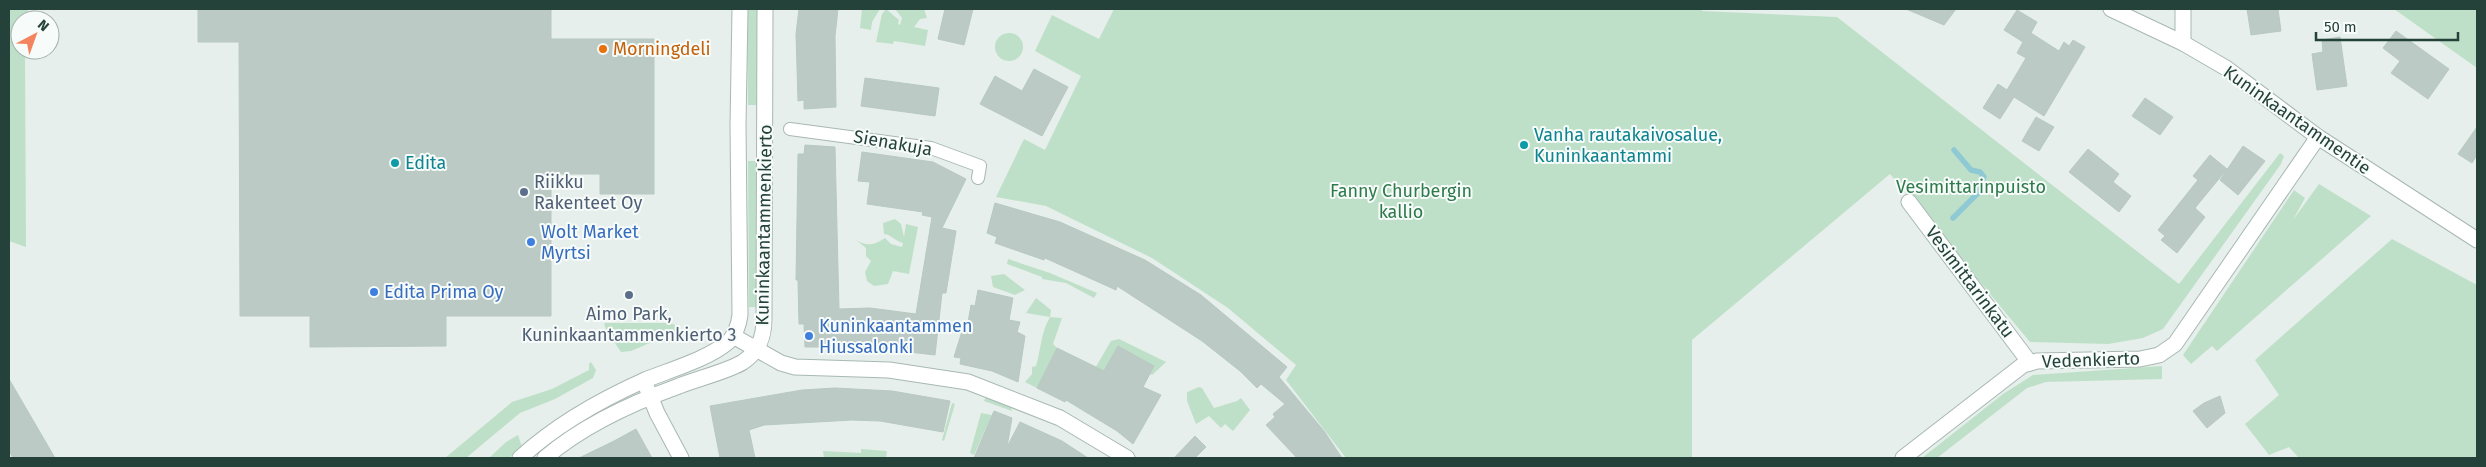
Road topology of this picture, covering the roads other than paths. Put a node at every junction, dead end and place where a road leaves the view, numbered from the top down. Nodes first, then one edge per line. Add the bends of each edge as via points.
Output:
1 (740, 9) edge
2 (765, 9) edge
3 (2111, 9) edge
4 (2183, 9) edge
5 (2183, 43) junction
6 (790, 129) dead end
7 (2318, 137) junction
8 (978, 178) dead end
9 (1909, 202) dead end
10 (2477, 240) edge
11 (733, 336) junction
12 (758, 348) junction
13 (2030, 363) junction
14 (644, 381) junction
15 (650, 396) junction
16 (520, 458) edge
17 (545, 458) edge
18 (681, 458) edge
19 (1127, 458) edge
20 (1903, 458) edge

1 - 11 street, Kuninkaantammenkierto via 740,315
2 - 12 street, Kuninkaantammenkierto via 764,326
3 - 5 street, Kuninkaantammentie
4 - 5 street
5 - 7 street, Kuninkaantammentie via 2226,68
6 - 8 street, Sienakuja via 931,148 980,166
7 - 10 street, Kuninkaantammentie
7 - 13 street, Vedenkierto via 2175,344 2159,355 2140,359
9 - 13 street, Vesimittarinkatu
11 - 12 street
11 - 14 street, Kuninkaantammenkierto via 715,350
12 - 15 street, Kuninkaantammenkierto via 739,364
12 - 19 street via 781,363 795,367 919,373 968,382 1060,418
13 - 20 street, Vedenkierto via 2016,370
14 - 15 street
14 - 16 street, Kuninkaantammenkierto via 572,419
15 - 17 street, Kuninkaantammenkierto via 588,428
15 - 18 street

